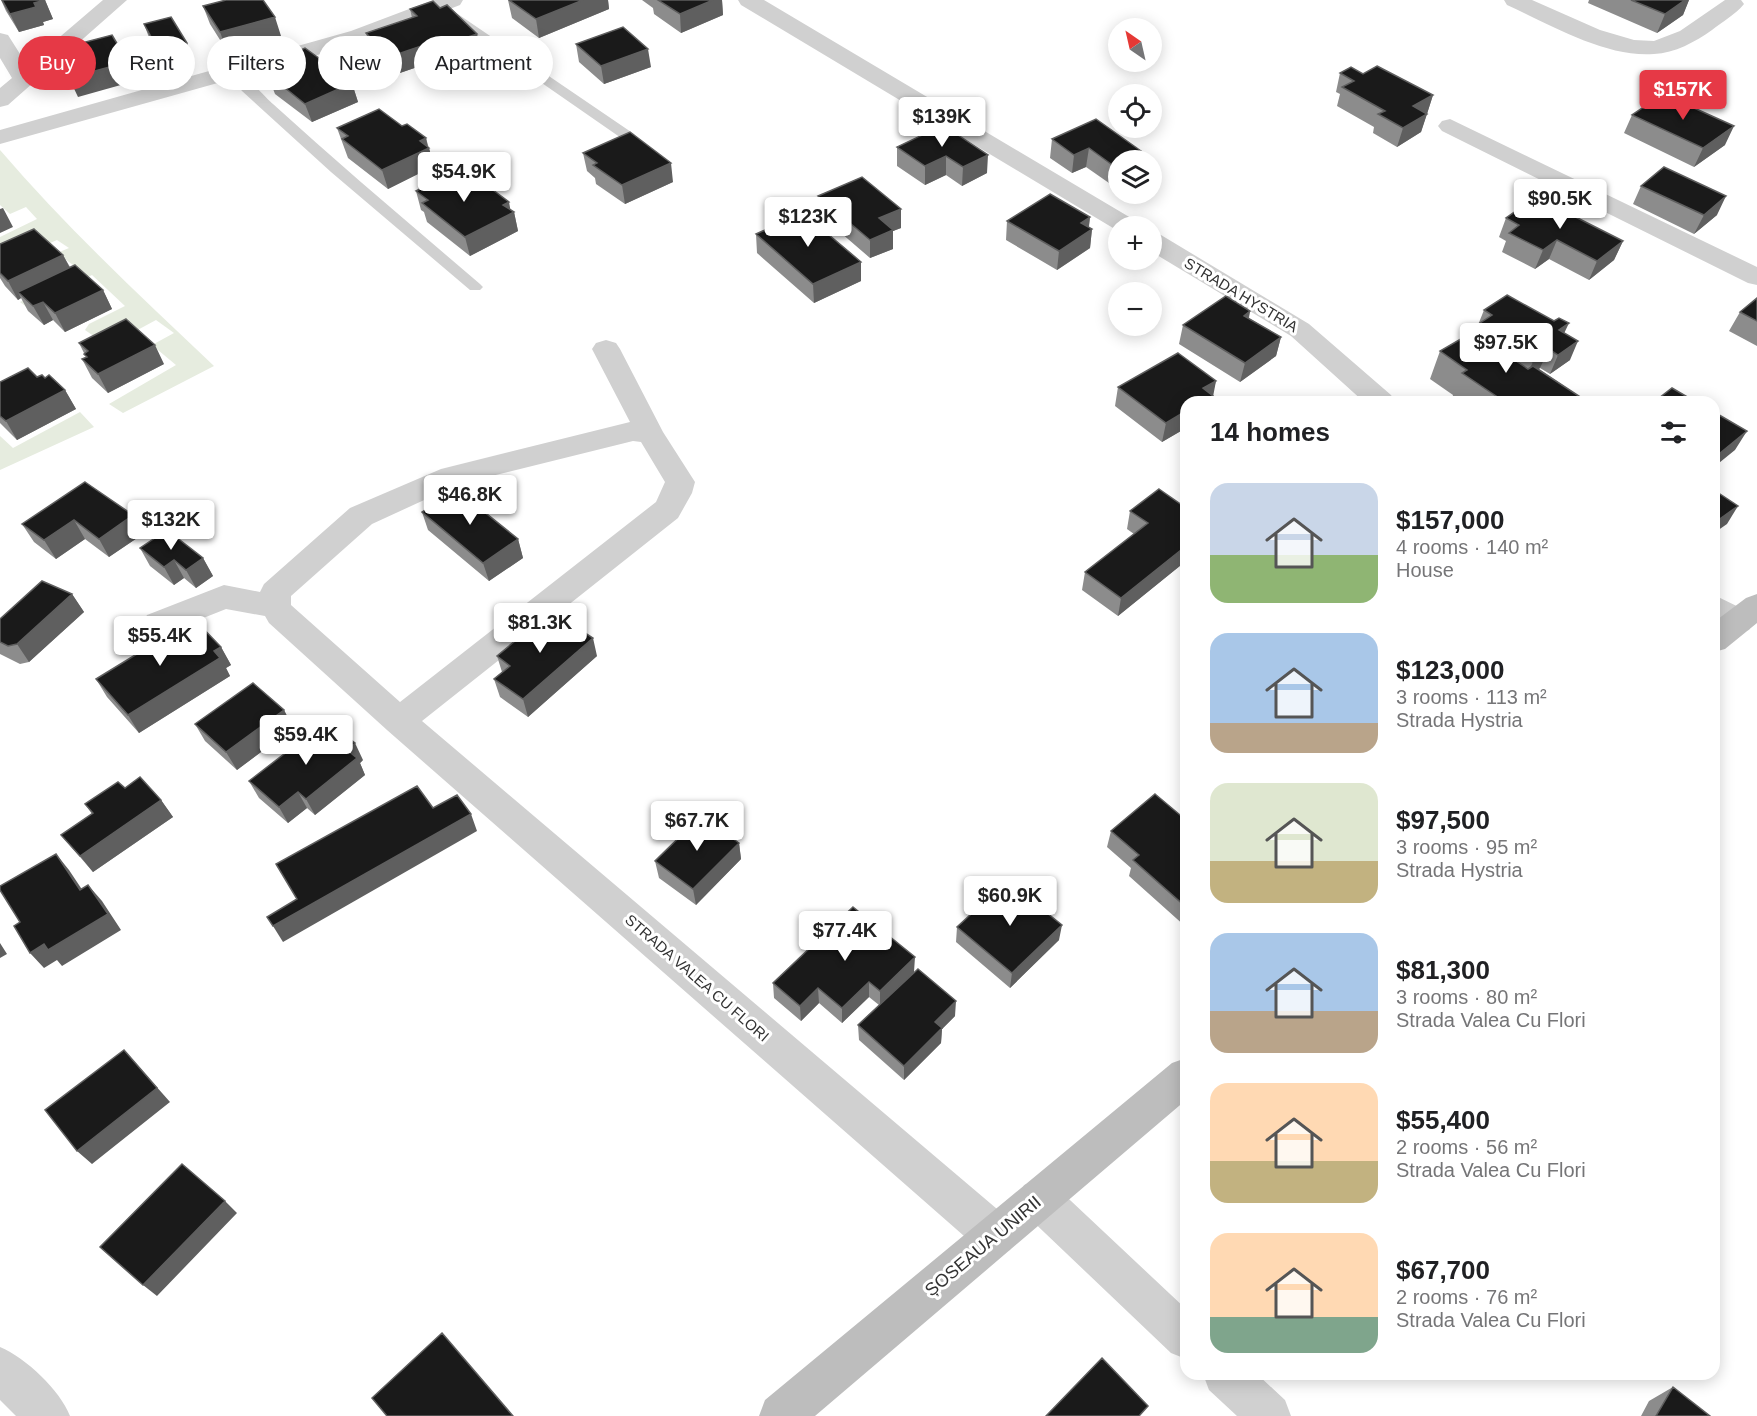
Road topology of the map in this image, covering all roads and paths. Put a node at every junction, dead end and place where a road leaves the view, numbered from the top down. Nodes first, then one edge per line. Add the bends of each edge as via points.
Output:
1 (116, 0) edge
2 (389, 0) edge
3 (749, 0) edge
4 (1515, 0) edge
5 (1726, 2) edge
6 (446, 3) edge
7 (1756, 8) edge
8 (406, 19) junction
9 (74, 36) edge
10 (0, 40) edge
11 (306, 51) edge
12 (18, 69) edge
13 (207, 79) edge
14 (18, 84) edge
15 (249, 90) edge
16 (0, 100) edge
17 (1450, 126) dead end
18 (0, 137) edge
19 (629, 138) edge
20 (1110, 216) edge
21 (1162, 247) edge
22 (1757, 277) edge
23 (475, 286) dead end
24 (606, 350) dead end
25 (1374, 396) edge
26 (650, 434) junction
27 (275, 605) junction
28 (1737, 611) edge
29 (158, 624) dead end
30 (1720, 632) edge
31 (399, 721) junction
32 (1180, 1082) edge
33 (1039, 1199) junction
34 (995, 1235) junction
35 (1180, 1332) edge
36 (0, 1369) edge
37 (1231, 1380) edge
38 (48, 1416) edge
39 (781, 1416) edge
40 (1269, 1416) edge

1 - 9 street
2 - 8 street
3 - 20 street
4 - 5 street via 1600,38 1643,49 1671,44 1692,33
5 - 7 street
6 - 8 street
6 - 19 lane
8 - 11 street
10 - 12 street
13 - 18 street
14 - 16 street
15 - 23 lane
17 - 22 street
21 - 25 street, STRADA HYSTRIA via 1300,330
24 - 26 street
26 - 27 street via 621,433 451,476 361,516 275,592
26 - 31 street via 680,482 667,510
27 - 29 street via 224,597
27 - 31 street, STRADA VALEA CU FLORI via 280,615
28 - 30 main road
31 - 34 street, STRADA VALEA CU FLORI
32 - 33 main road, ȘOSEAUA UNIRII
33 - 34 main road, ȘOSEAUA UNIRII
33 - 35 street
34 - 39 main road, ȘOSEAUA UNIRII
36 - 38 street
37 - 40 street

